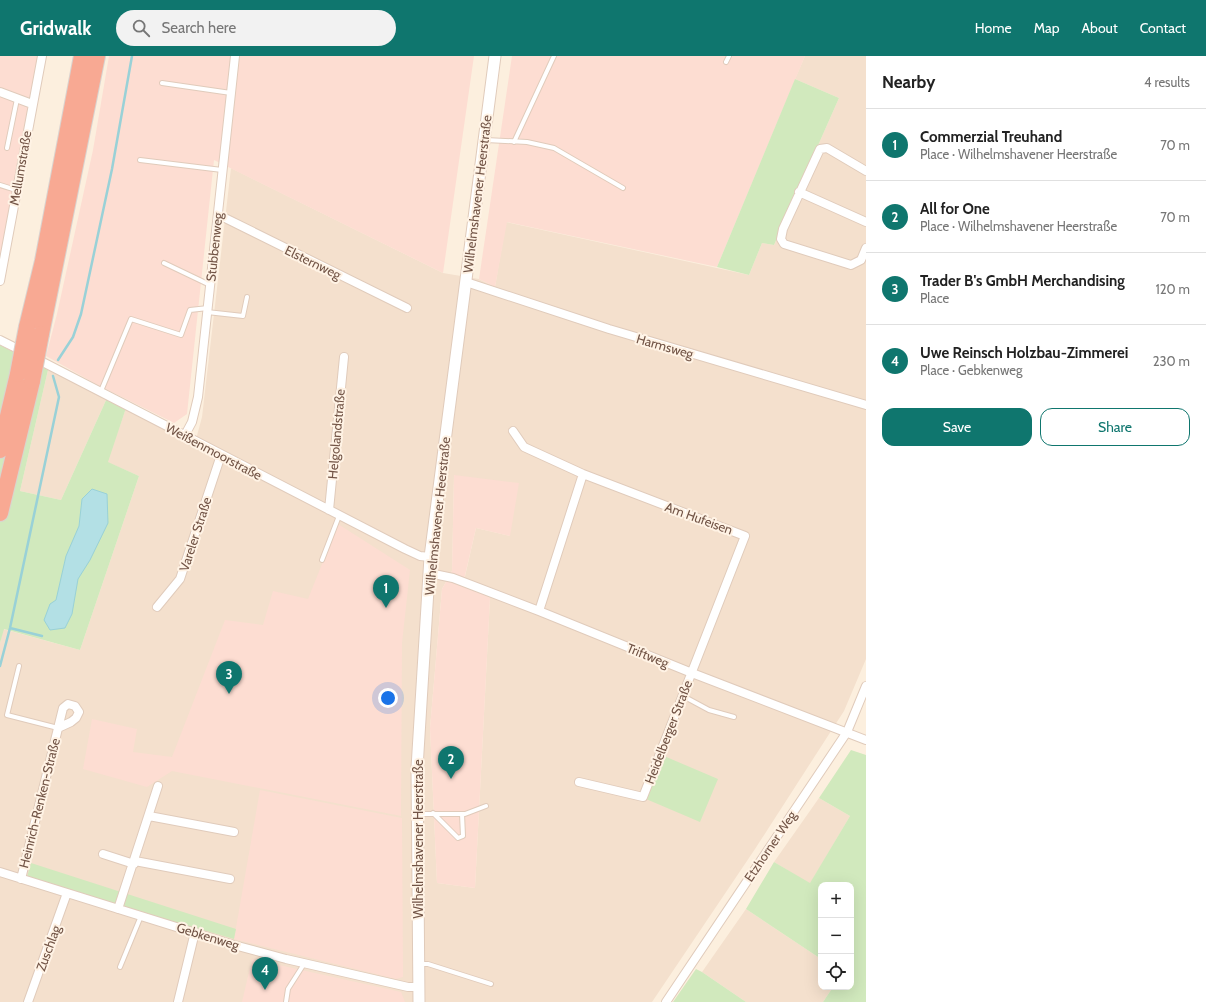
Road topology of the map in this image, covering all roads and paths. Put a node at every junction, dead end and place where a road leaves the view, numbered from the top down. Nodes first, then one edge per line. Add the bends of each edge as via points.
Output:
1 (42, 56) edge
2 (82, 56) edge
3 (97, 56) edge
4 (234, 56) edge
5 (495, 56) edge
6 (554, 56) edge
7 (729, 56) edge
8 (726, 62) dead end
9 (162, 84) dead end
10 (0, 92) edge
11 (231, 92) junction
12 (17, 99) junction
13 (32, 104) junction
14 (483, 140) junction
15 (514, 142) junction
16 (7, 148) dead end
17 (140, 160) dead end
18 (222, 170) junction
19 (866, 171) edge
20 (0, 185) edge
21 (623, 188) dead end
22 (16, 190) junction
23 (799, 192) junction
24 (218, 218) junction
25 (866, 222) edge
26 (866, 248) edge
27 (164, 263) dead end
28 (0, 280) edge
29 (466, 282) junction
30 (210, 285) junction
31 (247, 297) dead end
32 (407, 308) dead end
33 (207, 310) junction
34 (34, 331) junction
35 (0, 340) edge
36 (344, 358) dead end
37 (25, 378) junction
38 (101, 391) junction
39 (866, 405) edge
40 (513, 431) dead end
41 (185, 435) junction
42 (0, 450) edge
43 (221, 455) junction
44 (583, 474) junction
45 (329, 510) junction
46 (0, 513) edge
47 (339, 516) junction
48 (430, 557) junction
49 (322, 560) dead end
50 (429, 573) junction
51 (157, 607) dead end
52 (539, 611) junction
53 (19, 666) dead end
54 (692, 673) junction
55 (866, 686) edge
56 (683, 696) junction
57 (734, 717) dead end
58 (58, 728) joint
59 (847, 732) junction
60 (866, 740) edge
61 (578, 782) dead end
62 (158, 786) dead end
63 (486, 806) dead end
64 (433, 813) junction
65 (417, 814) junction
66 (462, 814) junction
67 (149, 816) junction
68 (234, 832) dead end
69 (103, 854) dead end
70 (135, 862) junction
71 (0, 872) edge
72 (21, 879) junction
73 (230, 879) dead end
74 (67, 894) junction
75 (118, 909) junction
76 (141, 916) junction
77 (195, 932) junction
78 (304, 964) junction
79 (418, 964) junction
80 (120, 967) dead end
81 (491, 984) dead end
82 (419, 987) junction
83 (28, 1002) edge
84 (178, 1002) edge
85 (286, 1002) edge
86 (419, 1002) edge
87 (666, 1002) edge

1 - 13 street, Mellumstraße
2 - 34 highway via 43,261
3 - 34 highway via 86,116
4 - 11 street, Stubbenweg
5 - 14 street, Wilhelmshavener Heerstraße
6 - 15 lane
7 - 8 lane
9 - 11 lane
10 - 12 street
11 - 18 street, Stubbenweg
12 - 13 street
12 - 16 lane
13 - 22 street, Mellumstraße
14 - 15 lane
14 - 29 street, Wilhelmshavener Heerstraße
15 - 21 lane via 554,148
17 - 18 lane
18 - 24 street, Stubbenweg
19 - 23 street via 827,148 820,149
20 - 22 lane
22 - 28 street, Mellumstraße
23 - 25 street
23 - 26 street via 783,229 781,239 784,244 851,265 861,260
24 - 30 street, Stubbenweg
24 - 32 street, Elsternweg via 225,218
27 - 30 lane
29 - 39 street, Harmsweg via 609,329
29 - 48 street, Wilhelmshavener Heerstraße
30 - 33 street, Stubbenweg
31 - 33 lane via 243,316
33 - 38 lane via 190,310 181,335 131,319
33 - 41 street, Stubbenweg via 196,410
34 - 37 highway, bridge
35 - 38 street, Weißenmoorstraße
36 - 45 street, Helgolandstraße
37 - 42 highway
37 - 46 highway
38 - 41 street, Weißenmoorstraße
40 - 44 street, Am Hufeisen via 524,447
41 - 43 street, Weißenmoorstraße
43 - 45 street, Weißenmoorstraße
43 - 51 street, Vareler Straße via 180,579
44 - 52 street
44 - 54 street, Am Hufeisen via 745,536
45 - 47 street, Weißenmoorstraße
47 - 48 street, Weißenmoorstraße via 420,556
47 - 49 lane
48 - 50 street, Wilhelmshavener Heerstraße
50 - 52 street, Triftweg via 453,578
50 - 65 street, Wilhelmshavener Heerstraße via 417,768
52 - 54 street, Triftweg
53 - 58 lane via 7,715
54 - 56 street, Heidelberger Straße
54 - 59 street, Triftweg
55 - 59 street, Etzhorner Weg
56 - 57 lane via 709,710
56 - 61 street, Heidelberger Straße via 643,797
58 - 72 street, Heinrich-Renken-Straße
59 - 60 street, Triftweg
59 - 87 street, Etzhorner Weg
62 - 67 street
63 - 66 lane
64 - 65 lane
64 - 66 lane
64 - 66 lane via 458,838 463,836
65 - 79 street, Wilhelmshavener Heerstraße
67 - 68 street
67 - 70 street
69 - 70 street
70 - 73 street
70 - 75 street
71 - 72 street, Gebkenweg
72 - 74 street, Gebkenweg
74 - 75 street, Gebkenweg
74 - 83 street, Zuschlag
75 - 76 street, Gebkenweg
76 - 77 street, Gebkenweg
76 - 80 lane
77 - 78 street, Gebkenweg
77 - 84 street
78 - 82 street, Gebkenweg via 408,987
78 - 85 lane via 288,990
79 - 81 lane via 428,964
79 - 82 street, Wilhelmshavener Heerstraße
82 - 86 street, Wilhelmshavener Heerstraße

